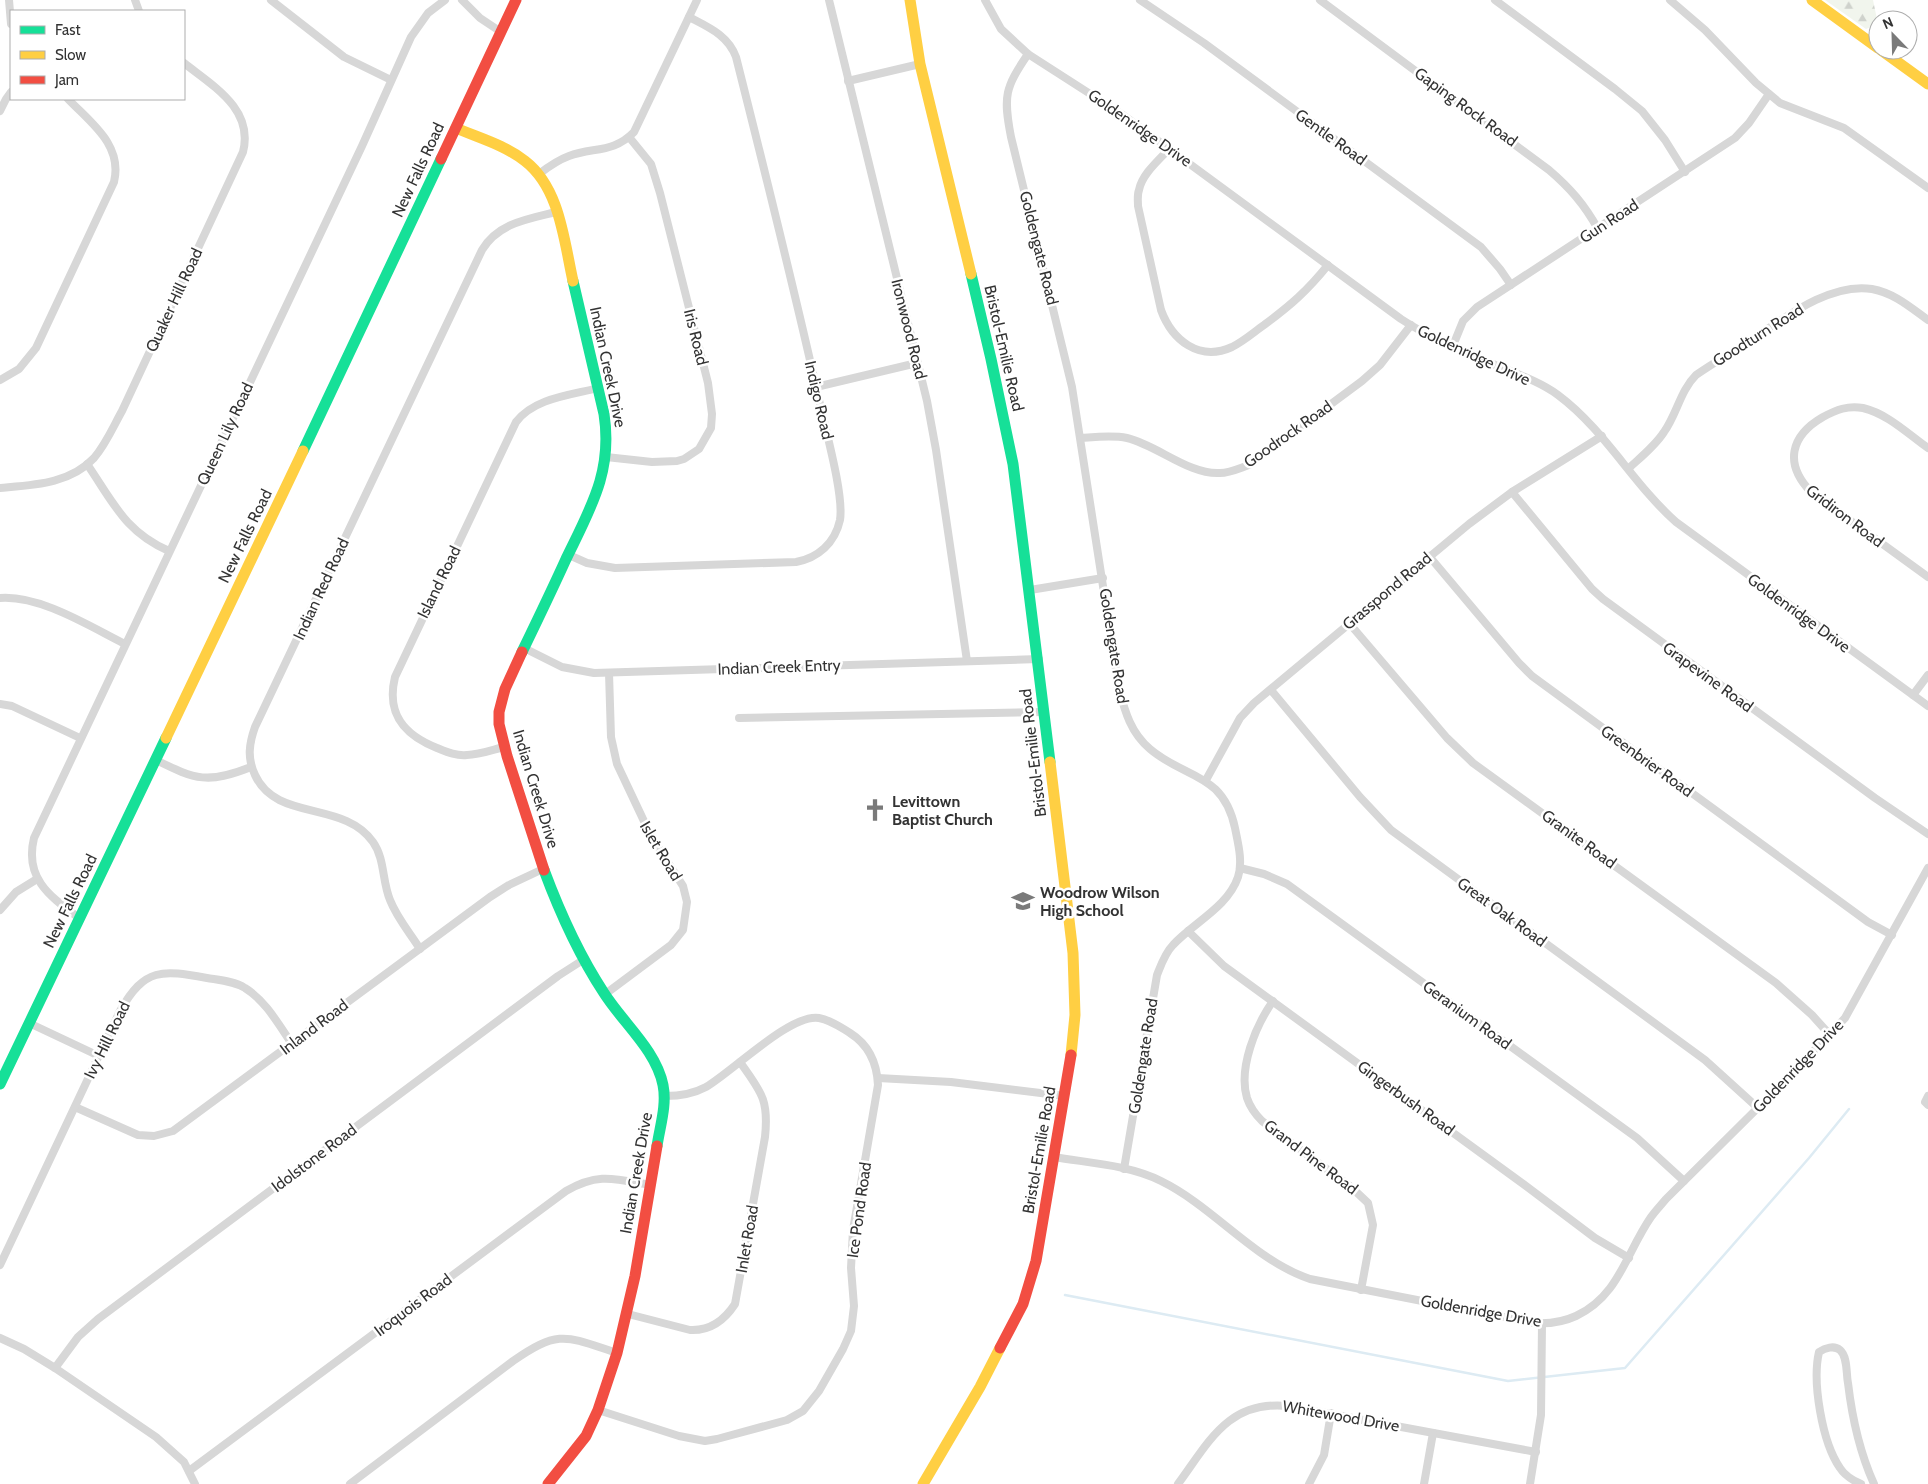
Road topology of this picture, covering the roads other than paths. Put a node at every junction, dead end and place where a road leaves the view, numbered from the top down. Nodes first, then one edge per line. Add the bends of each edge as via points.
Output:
1 (271, 0) edge
2 (445, 0) edge
3 (462, 0) edge
4 (516, 0) edge
5 (697, 0) edge
6 (828, 0) edge
7 (910, 0) edge
8 (986, 0) edge
9 (1140, 0) edge
10 (1320, 0) edge
11 (1494, 0) edge
12 (1812, 0) edge
13 (1674, 1) edge
14 (689, 17) junction
15 (501, 32) junction
16 (1868, 41) edge
17 (1028, 54) junction
18 (1894, 60) edge
19 (185, 64) edge
20 (920, 64) junction
21 (391, 80) junction
22 (848, 81) junction
23 (1928, 84) edge
24 (10, 93) edge
25 (1769, 94) junction
26 (69, 100) edge
27 (0, 111) edge
28 (456, 128) junction
29 (629, 138) junction
30 (1170, 148) junction
31 (1685, 172) junction
32 (539, 174) junction
33 (1928, 188) edge
34 (556, 212) junction
35 (1598, 229) junction
36 (1328, 265) junction
37 (1511, 285) junction
38 (1928, 320) edge
39 (1411, 326) junction
40 (1452, 348) junction
41 (917, 363) junction
42 (0, 380) edge
43 (816, 387) junction
44 (598, 388) junction
45 (1602, 436) junction
46 (1081, 438) junction
47 (1928, 448) edge
48 (606, 457) junction
49 (87, 464) junction
50 (1629, 468) junction
51 (0, 488) edge
52 (1512, 492) junction
53 (169, 551) junction
54 (569, 555) junction
55 (1429, 556) junction
56 (1928, 577) edge
57 (1102, 578) junction
58 (1030, 590) junction
59 (0, 598) edge
60 (1349, 623) junction
61 (125, 644) junction
62 (524, 648) junction
63 (1038, 659) junction
64 (968, 662) junction
65 (609, 673) junction
66 (1928, 674) edge
67 (1271, 690) junction
68 (1913, 695) junction
69 (0, 704) edge
70 (1928, 706) edge
71 (1045, 712) junction
72 (739, 718) dead end
73 (80, 738) junction
74 (504, 746) junction
75 (156, 760) junction
76 (251, 767) junction
77 (1206, 780) junction
78 (1928, 834) edge
79 (1240, 868) junction
80 (1928, 868) edge
81 (544, 869) junction
82 (37, 879) junction
83 (0, 910) edge
84 (79, 918) junction
85 (1188, 931) junction
86 (1892, 935) junction
87 (420, 949) junction
88 (583, 960) junction
89 (604, 995) junction
90 (1273, 1001) junction
91 (29, 1023) junction
92 (1830, 1035) junction
93 (292, 1044) junction
94 (99, 1056) junction
95 (740, 1062) junction
96 (878, 1078) junction
97 (0, 1084) edge
98 (665, 1096) junction
99 (1065, 1096) junction
100 (75, 1107) junction
101 (1758, 1108) junction
102 (1054, 1157) junction
103 (1124, 1169) junction
104 (1684, 1181) junction
105 (651, 1184) junction
106 (1628, 1258) junction
107 (0, 1265) edge
108 (1361, 1290) junction
109 (628, 1314) junction
110 (1542, 1324) junction
111 (0, 1338) edge
112 (617, 1353) junction
113 (55, 1368) junction
114 (598, 1410) junction
115 (1331, 1413) junction
116 (1433, 1433) junction
117 (1536, 1452) junction
118 (189, 1471) junction
119 (196, 1484) edge
120 (350, 1484) edge
121 (548, 1484) edge
122 (924, 1484) edge
123 (1178, 1484) edge
124 (1309, 1484) edge
125 (1424, 1484) edge
126 (1530, 1484) edge
127 (1861, 1484) edge
128 (1874, 1484) edge

1 - 21 street via 344,57
2 - 21 street, Queen Lily Road via 418,24
3 - 15 street
4 - 15 street, New Falls Road
5 - 14 street
6 - 22 street, Ironwood Road
7 - 20 street, Bristol-Emilie Road
8 - 17 street, Goldenridge Drive via 1002,29
9 - 37 street, Gentle Road via 1481,247
10 - 35 street, Gaping Rock Road via 1569,186
11 - 31 street via 1642,111
12 - 16 street
13 - 25 street
14 - 29 street
14 - 43 street, Indigo Road via 721,35 734,51
15 - 28 street, New Falls Road
17 - 30 street, Goldenridge Drive
17 - 46 street, Goldengate Road via 1009,86 1006,111 1066,357
18 - 23 street
19 - 49 street, Quaker Hill Road via 236,108 244,126 245,144 122,411 105,442
20 - 22 street
20 - 58 street, Bristol-Emilie Road via 1006,428
21 - 53 street, Queen Lily Road
22 - 41 street, Ironwood Road
24 - 27 street
25 - 31 street, Gun Road via 1742,132
25 - 33 street via 1790,108 1844,128
26 - 42 street via 108,140 115,158 116,174 36,348 19,369
28 - 32 street, Indian Creek Drive via 521,158
28 - 75 street, New Falls Road
29 - 32 street via 612,147 568,156
29 - 48 street, Iris Road via 651,164 658,185 708,383 712,423 700,449 684,459 666,462
30 - 36 street, Goldenridge Drive
30 - 36 street via 1142,181 1138,206 1161,310 1168,325 1185,344 1202,351 1234,346 1297,300
31 - 35 street, Gun Road
32 - 34 street, Indian Creek Drive
34 - 44 street, Indian Creek Drive
34 - 76 street, Indian Red Road via 499,230 486,242 255,727 249,749
35 - 37 street, Gun Road
36 - 39 street, Goldenridge Drive
37 - 40 street, Gun Road via 1470,314
38 - 50 street, Goodturn Road via 1899,299 1872,289 1846,290 1811,302 1696,375 1684,390 1665,431
39 - 40 street, Goldenridge Drive
39 - 46 street, Goodrock Road via 1386,358 1362,381 1249,465 1228,472 1208,472 1126,438
40 - 45 street, Goldenridge Drive via 1556,394
41 - 43 street
41 - 64 street, Ironwood Road via 936,450
43 - 54 street, Indigo Road via 841,512 834,535 814,557 776,564 615,568 587,563
44 - 48 street, Indian Creek Drive via 606,423
44 - 74 street, Island Road via 541,402 516,422 395,677 393,704 403,726 414,737 457,755 481,753
45 - 50 street, Goldenridge Drive
45 - 52 street, Grasspond Road
46 - 57 street, Goldengate Road
47 - 56 street, Gridiron Road via 1882,415 1864,408 1844,408 1808,428 1798,441 1794,461 1798,478 1811,492
48 - 54 street, Indian Creek Drive via 598,492
49 - 51 street, Quaker Hill Road via 48,483
49 - 53 street via 134,530
50 - 68 street, Goldenridge Drive via 1676,522
52 - 55 street, Grasspond Road
52 - 78 street, Grapevine Road via 1603,599
53 - 61 street, Queen Lily Road
54 - 62 street, Indian Creek Drive
55 - 60 street, Grasspond Road
55 - 86 street, Greenbrier Road via 1532,676 1860,916
57 - 58 street
57 - 77 street, Goldengate Road via 1120,689 1130,724 1152,750
58 - 63 street, Bristol-Emilie Road
59 - 61 street via 41,604
60 - 67 street, Grasspond Road
60 - 92 street, Granite Road via 1447,738 1473,763 1776,983
61 - 73 street, Queen Lily Road
62 - 65 street, Indian Creek Entry via 562,667
62 - 74 street, Indian Creek Drive via 504,693 499,715
63 - 64 street, Indian Creek Entry
63 - 71 street, Bristol-Emilie Road
64 - 65 street, Indian Creek Entry
65 - 89 street, Islet Road via 612,738 618,764 650,836 682,886 687,902 683,930 671,945
66 - 68 street
67 - 77 street, Grasspond Road via 1240,718
67 - 101 street, Great Oak Road via 1391,830 1706,1060
68 - 70 street, Goldenridge Drive
69 - 73 street via 12,706
71 - 72 street
71 - 99 street, Bristol-Emilie Road via 1075,984 1072,1049
73 - 82 street, Queen Lily Road via 34,838 32,857
74 - 81 street, Indian Creek Drive
75 - 76 street via 181,772 212,779
75 - 84 street, New Falls Road
76 - 87 street via 261,786 280,801 345,819 363,830 379,852 394,909
77 - 79 street, Goldengate Road via 1217,791 1232,817
79 - 85 street, Goldengate Road via 1228,895
79 - 104 street, Geranium Road via 1287,884 1637,1138
80 - 86 street, Goldenridge Drive
81 - 87 street, Inland Road via 490,897
81 - 88 street, Indian Creek Drive
82 - 83 street via 16,892
82 - 84 street via 46,891
84 - 91 street, New Falls Road
85 - 90 street, Gingerbush Road via 1224,966
85 - 103 street, Goldengate Road via 1169,949 1157,975
86 - 92 street, Goldenridge Drive via 1851,1009
87 - 93 street, Inland Road
88 - 89 street, Indian Creek Drive
88 - 113 street, Idolstone Road via 98,1319 78,1338
89 - 98 street, Indian Creek Drive via 659,1070
90 - 106 street, Gingerbush Road via 1595,1238
90 - 108 street, Grand Pine Road via 1251,1043 1245,1079 1247,1098 1262,1121 1368,1203 1373,1225
91 - 94 street
91 - 97 street, New Falls Road
92 - 101 street, Goldenridge Drive
93 - 94 street, Ivy Hill Road via 266,1008 245,988 185,973 166,973 144,980 135,988
93 - 100 street, Inland Road via 180,1126 164,1134 138,1135
94 - 100 street, Ivy Hill Road
95 - 96 street, Ice Pond Road via 796,1022 818,1018 832,1022 864,1044 873,1059
95 - 98 street, Ice Pond Road via 705,1087 679,1096
95 - 109 street, Inlet Road via 763,1097 767,1118 735,1304 721,1321 698,1330
96 - 99 street via 951,1082
96 - 114 street, Ice Pond Road via 853,1230 853,1321 843,1349 811,1404 787,1420 705,1441
98 - 105 street, Indian Creek Drive
99 - 102 street, Bristol-Emilie Road
100 - 107 street, Ivy Hill Road
101 - 104 street, Goldenridge Drive
102 - 103 street, Goldenridge Drive
102 - 122 street, Bristol-Emilie Road via 1036,1261 1023,1304
103 - 108 street, Goldenridge Drive via 1147,1175 1176,1189 1263,1254 1299,1276
104 - 106 street, Goldenridge Drive via 1652,1216
105 - 109 street, Indian Creek Drive
105 - 118 street, Iroquois Road via 602,1178 581,1182 566,1191
106 - 110 street, Goldenridge Drive via 1605,1295 1594,1306 1565,1320
108 - 110 street, Goldenridge Drive
109 - 112 street, Indian Creek Drive
110 - 117 street via 1541,1415
111 - 113 street
112 - 114 street, Indian Creek Drive
112 - 120 street via 567,1338 541,1343
113 - 118 street via 156,1436
114 - 121 street, Indian Creek Drive via 578,1448
115 - 116 street, Whitewood Drive
115 - 123 street, Whitewood Drive via 1273,1404 1242,1412 1220,1428
115 - 124 street via 1324,1455
116 - 117 street, Whitewood Drive
116 - 125 street
117 - 126 street
118 - 119 street
127 - 128 street via 1839,1468 1828,1442 1819,1407 1816,1366 1819,1352 1825,1348 1839,1349 1844,1356 1850,1401

